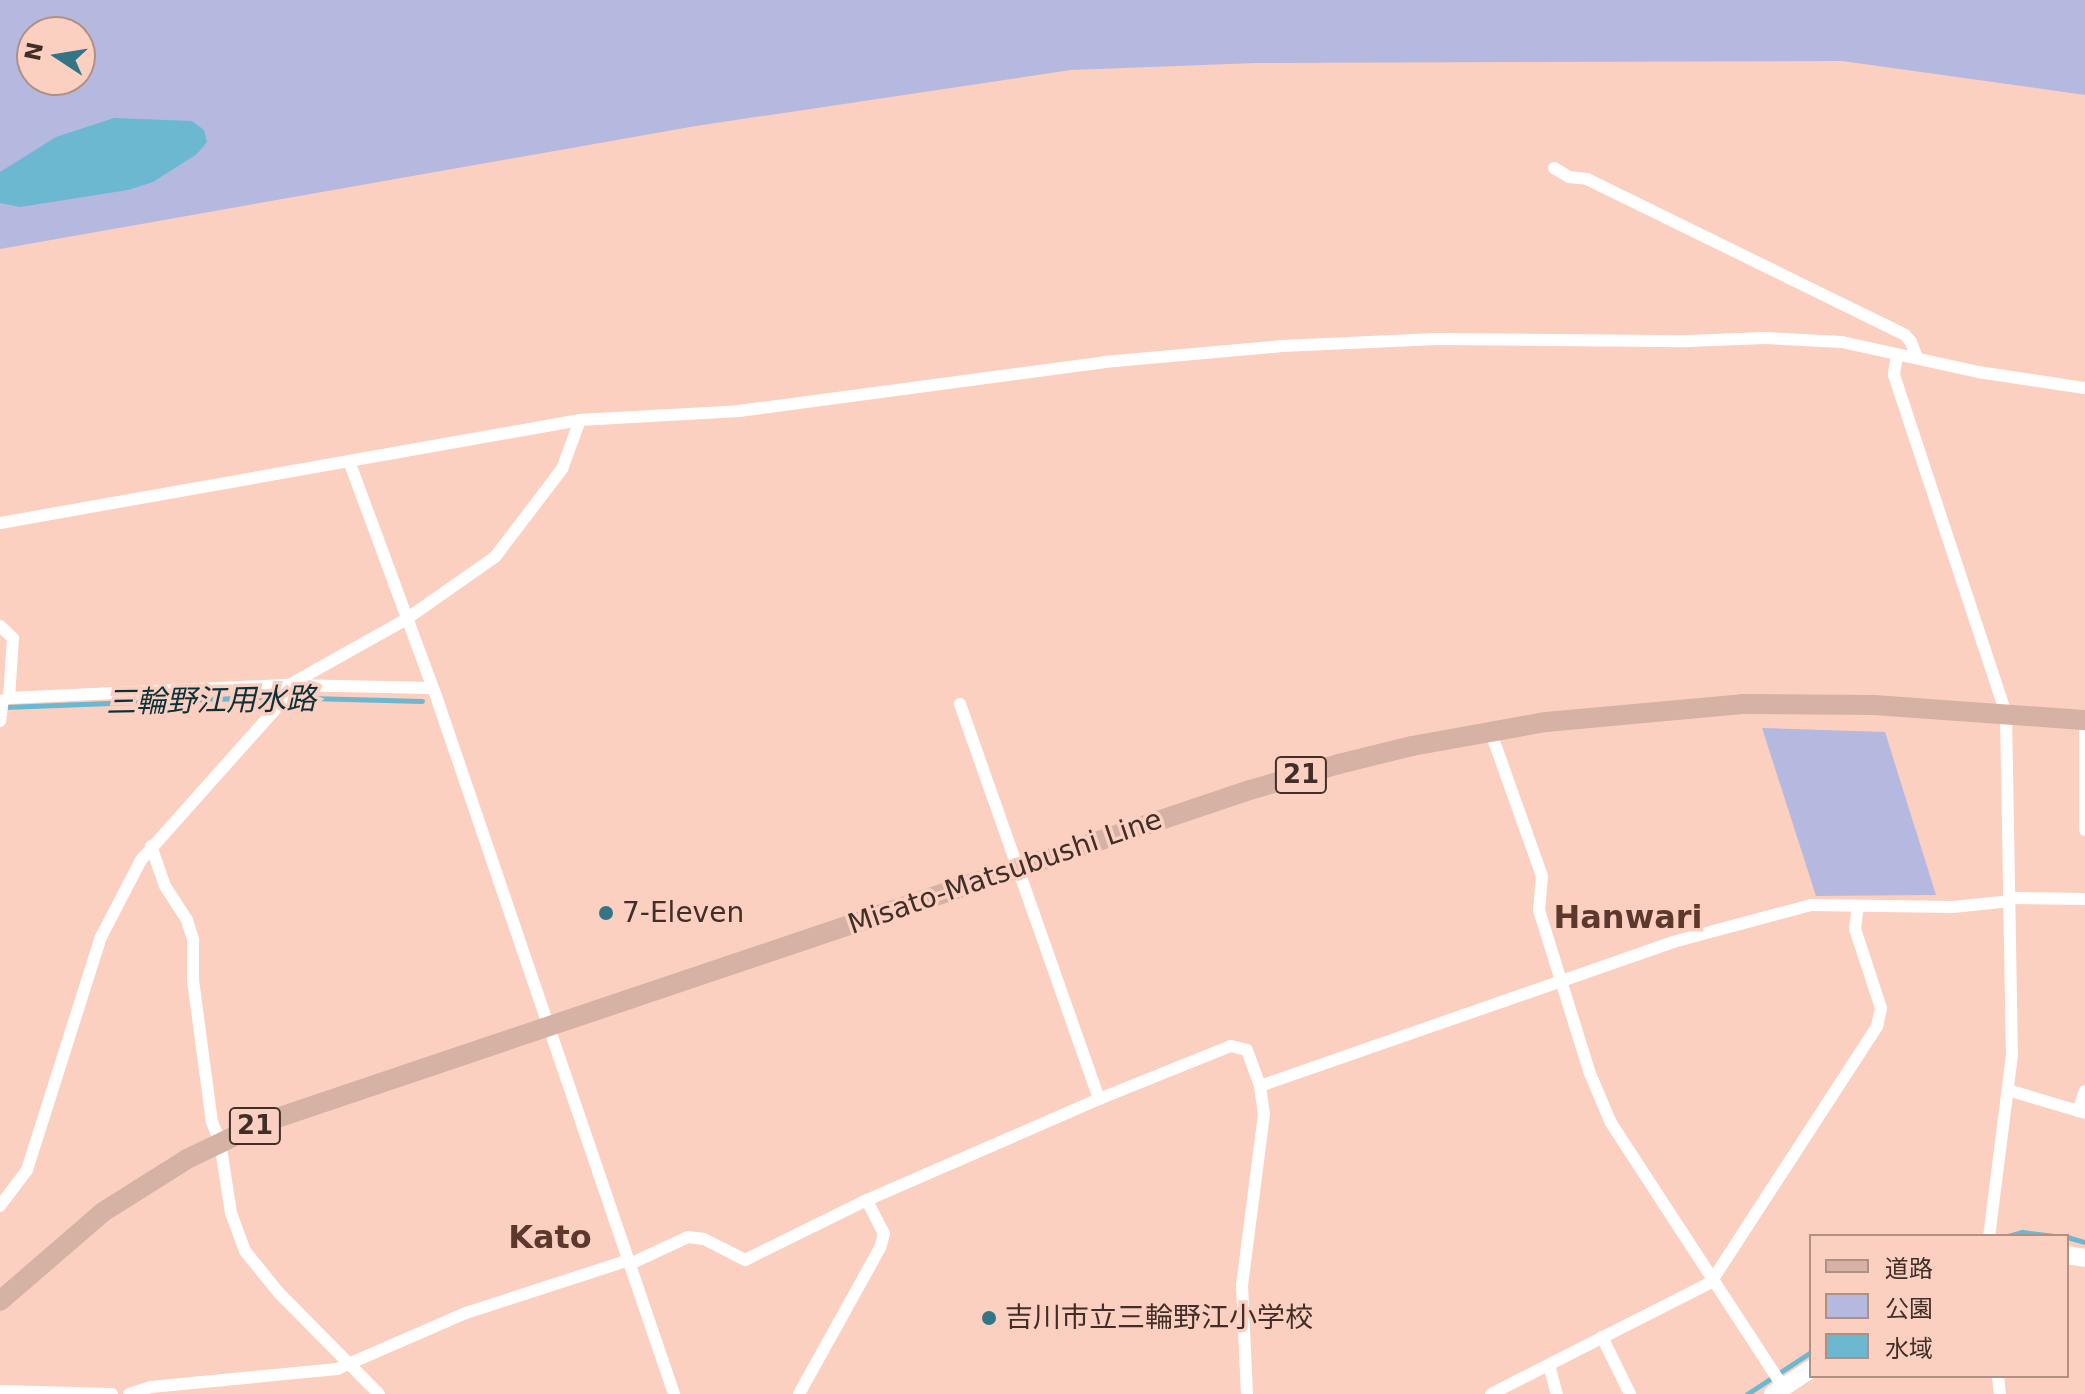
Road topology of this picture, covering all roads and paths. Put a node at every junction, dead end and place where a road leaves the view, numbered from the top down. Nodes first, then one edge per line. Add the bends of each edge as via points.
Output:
1 (1554, 168) dead end
2 (1897, 355) junction
3 (1917, 358) junction
4 (2085, 388) edge
5 (580, 420) junction
6 (349, 461) junction
7 (0, 523) edge
8 (405, 620) junction
9 (0, 626) edge
10 (289, 685) junction
11 (432, 688) junction
12 (4, 699) edge
13 (960, 704) dead end
14 (2006, 714) junction
15 (2085, 720) edge
16 (0, 721) edge
17 (1490, 730) junction
18 (2085, 830) edge
19 (151, 846) junction
20 (1016, 868) junction
21 (2085, 899) edge
22 (2011, 900) junction
23 (1858, 906) junction
24 (1561, 983) junction
25 (550, 1026) junction
26 (1260, 1086) junction
27 (2008, 1090) junction
28 (2085, 1091) edge
29 (1099, 1099) junction
30 (2081, 1112) edge
31 (220, 1142) junction
32 (867, 1200) junction
33 (0, 1206) edge
34 (1988, 1233) edge
35 (629, 1262) junction
36 (1713, 1280) junction
37 (1, 1297) edge
38 (1602, 1337) junction
39 (349, 1365) junction
40 (1549, 1365) junction
41 (1809, 1370) edge
42 (1778, 1387) edge
43 (0, 1391) edge
44 (112, 1394) edge
45 (129, 1394) edge
46 (379, 1394) edge
47 (674, 1394) edge
48 (799, 1394) edge
49 (1247, 1394) edge
50 (1491, 1394) edge
51 (1557, 1394) edge
52 (1630, 1394) edge

1 - 3 street via 1587,179 1905,335
2 - 3 street
2 - 5 street via 1842,342 1765,338 1452,338 1104,362 739,411
2 - 14 street via 1894,375
3 - 4 street
5 - 6 street
5 - 8 street via 562,469 495,557
6 - 7 street
6 - 8 street
8 - 10 street
8 - 11 street
9 - 12 street via 13,638
10 - 11 street
10 - 12 street
10 - 19 street via 281,703
11 - 25 street
12 - 16 street
13 - 20 street
14 - 15 main road, Misato-Matsubushi Line / 21
14 - 17 main road, Misato-Matsubushi Line / 21 via 1742,704
14 - 22 street
15 - 18 street
17 - 20 main road, Misato-Matsubushi Line / 21 via 1339,764
17 - 24 street via 1542,876 1539,910
19 - 31 street via 193,940 193,980 212,1122
19 - 33 street via 101,937 27,1170
20 - 25 main road, Misato-Matsubushi Line / 21
20 - 29 street
21 - 22 street
22 - 23 street via 1953,907
22 - 27 street
23 - 24 street via 1811,905 1673,942
23 - 36 street via 1855,929 1881,1008 1877,1026
24 - 26 street
24 - 36 street via 1611,1123
25 - 31 main road, Misato-Matsubushi Line / 21 via 312,1104
25 - 35 street
26 - 29 street via 1247,1050 1231,1046
26 - 49 street via 1264,1114 1242,1285
27 - 30 street
27 - 34 street
28 - 30 street
29 - 32 street
31 - 37 main road, Misato-Matsubushi Line / 21 via 103,1212
31 - 39 street via 231,1213 245,1251
32 - 35 street via 745,1260 704,1239 688,1237
32 - 48 street via 884,1234 880,1248
35 - 39 street via 466,1313
35 - 47 street
36 - 38 street
36 - 42 street
38 - 40 street
38 - 52 street
39 - 45 street via 151,1387
39 - 46 street
40 - 50 street
40 - 51 street
41 - 42 street
43 - 44 street

